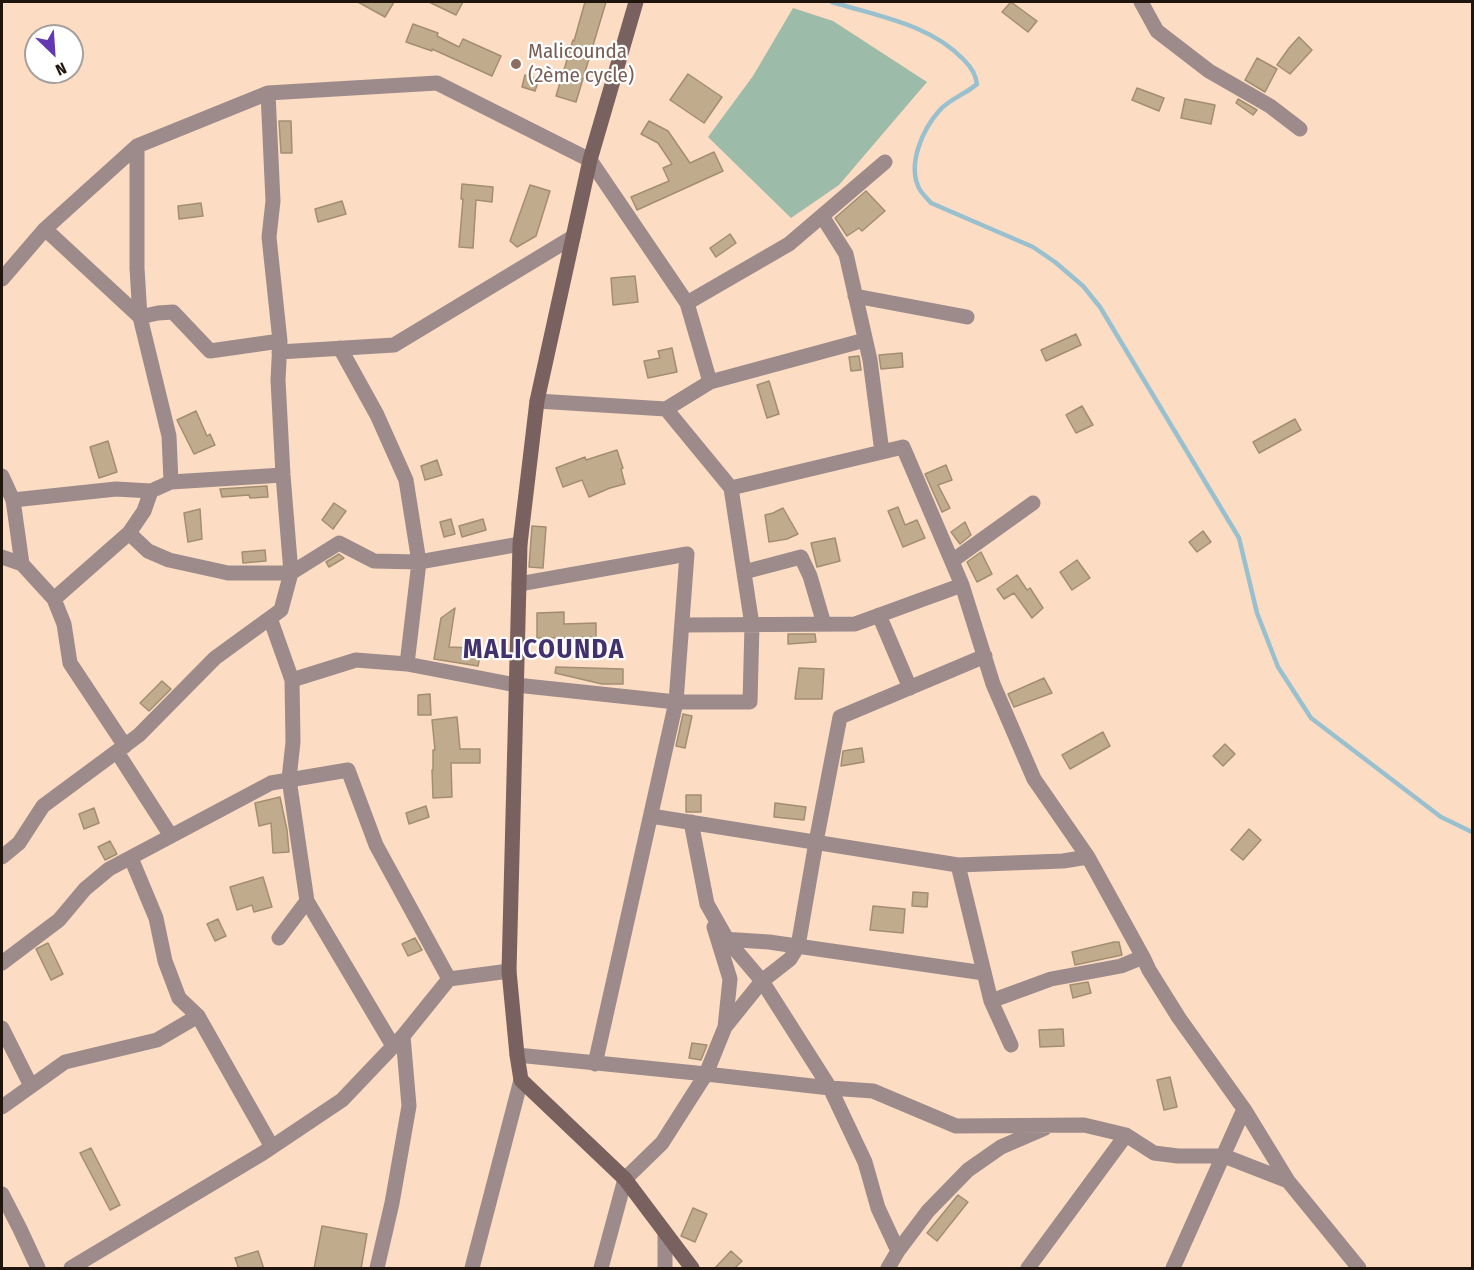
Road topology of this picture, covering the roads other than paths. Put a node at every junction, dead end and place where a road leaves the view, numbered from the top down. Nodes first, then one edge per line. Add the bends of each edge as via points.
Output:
1 (636, 2) edge
2 (1141, 2) edge
3 (268, 93) junction
4 (1300, 129) dead end
5 (137, 146) junction
6 (590, 160) junction
7 (885, 162) dead end
8 (822, 216) junction
9 (45, 229) junction
10 (573, 237) junction
11 (2, 279) edge
12 (855, 296) junction
13 (687, 303) junction
14 (140, 317) junction
15 (966, 317) dead end
16 (866, 340) junction
17 (280, 347) junction
18 (340, 348) junction
19 (710, 382) junction
20 (537, 401) junction
21 (666, 409) junction
22 (882, 452) junction
23 (283, 475) junction
24 (2, 479) edge
25 (171, 482) junction
26 (731, 488) junction
27 (151, 491) junction
28 (13, 500) junction
29 (1033, 503) dead end
30 (129, 533) junction
31 (520, 544) junction
32 (2, 557) edge
33 (952, 561) junction
34 (419, 562) junction
35 (22, 564) junction
36 (744, 572) junction
37 (291, 573) junction
38 (519, 584) junction
39 (962, 585) junction
40 (54, 599) junction
41 (879, 615) junction
42 (270, 618) junction
43 (824, 624) junction
44 (682, 625) junction
45 (752, 625) junction
46 (985, 656) junction
47 (407, 664) junction
48 (292, 680) junction
49 (516, 685) junction
50 (910, 688) junction
51 (676, 702) junction
52 (121, 749) junction
53 (289, 779) junction
54 (651, 816) junction
55 (692, 822) junction
56 (171, 836) junction
57 (816, 842) junction
58 (2, 857) edge
59 (1088, 857) junction
60 (131, 858) junction
61 (958, 865) junction
62 (307, 901) junction
63 (279, 938) dead end
64 (723, 940) junction
65 (798, 946) junction
66 (1143, 957) junction
67 (2, 963) edge
68 (509, 971) junction
69 (984, 973) junction
70 (449, 979) junction
71 (762, 981) junction
72 (991, 1001) junction
73 (198, 1016) junction
74 (725, 1027) junction
75 (2, 1028) edge
76 (398, 1041) junction
77 (1011, 1045) dead end
78 (517, 1055) junction
79 (595, 1064) junction
80 (706, 1074) junction
81 (521, 1080) junction
82 (31, 1086) junction
83 (830, 1088) junction
84 (2, 1107) edge
85 (1244, 1109) junction
86 (1051, 1125) junction
87 (1126, 1135) junction
88 (272, 1147) junction
89 (1224, 1156) junction
90 (625, 1179) junction
91 (1288, 1181) junction
92 (2, 1194) edge
93 (665, 1233) junction
94 (898, 1251) junction
95 (38, 1269) edge
96 (71, 1269) edge
97 (377, 1269) edge
98 (472, 1269) edge
99 (601, 1269) edge
100 (665, 1269) edge
101 (692, 1269) edge
102 (888, 1269) edge
103 (1028, 1269) edge
104 (1173, 1269) edge
105 (1359, 1269) edge

1 - 6 main road
2 - 4 street via 1157,31 1209,71 1270,106
3 - 5 street
3 - 6 street via 437,83
3 - 17 street via 273,201 269,237
5 - 9 street
5 - 14 street
6 - 10 main road
6 - 13 street
7 - 8 street
8 - 12 street via 846,254
8 - 13 street via 789,244
9 - 11 street
9 - 14 street
10 - 18 street via 394,345
10 - 20 main road
12 - 15 street
12 - 16 street
13 - 19 street
14 - 17 street via 172,312 210,351
14 - 25 street via 169,436
16 - 19 street
16 - 22 street
17 - 18 street
17 - 23 street
18 - 34 street via 377,415 406,480
19 - 21 street
20 - 21 street
20 - 31 main road
21 - 26 street
22 - 26 street
22 - 33 street via 903,447
23 - 25 street
23 - 37 street
24 - 28 street
25 - 27 street
26 - 36 street
27 - 28 street via 116,489
27 - 30 street via 144,511
28 - 35 street
29 - 33 street
30 - 37 street via 148,551 169,560 228,573
30 - 40 street
31 - 34 street
31 - 38 main road
32 - 35 street
33 - 39 street
34 - 37 street via 374,561 339,543
34 - 47 street
35 - 40 street
36 - 43 street via 801,557
36 - 45 street
37 - 42 street via 281,610
38 - 44 street via 687,554
38 - 49 main road
39 - 41 street
39 - 46 street
40 - 52 street via 64,624 70,663
41 - 43 street via 855,624
41 - 50 street
42 - 48 street
42 - 52 street via 215,658
43 - 45 street
44 - 45 street
44 - 51 street
45 - 51 street via 750,702
46 - 50 street
46 - 59 street via 1034,779
47 - 48 street via 356,660
47 - 49 street
48 - 53 street
49 - 51 street
49 - 68 main road
50 - 57 street via 840,717
51 - 54 street
52 - 56 street
52 - 58 street via 43,806 19,843
53 - 56 street via 271,783
53 - 62 street
53 - 70 street via 348,770 376,845
54 - 55 street
54 - 79 street
55 - 57 street
55 - 64 street via 707,904
56 - 60 street
57 - 61 street
57 - 65 street
59 - 61 street
59 - 66 street
60 - 67 street via 109,869 85,889 59,920
60 - 73 street via 156,918 165,961 179,998
61 - 69 street
62 - 63 street
62 - 76 street
64 - 65 street
64 - 71 street
64 - 74 street via 730,979
65 - 69 street
65 - 71 street via 789,959
66 - 72 street via 1121,966 1051,979
66 - 85 street via 1179,1018
68 - 70 street
68 - 78 main road
69 - 72 street
70 - 76 street
71 - 74 street
71 - 83 street
72 - 77 street
73 - 82 street via 158,1040 65,1062
73 - 88 street
74 - 80 street
75 - 82 street
76 - 88 street via 342,1100
76 - 97 street via 409,1106
78 - 79 street
78 - 81 main road
79 - 80 street
80 - 83 street
80 - 90 street via 662,1143
81 - 90 main road
81 - 98 street
82 - 84 street
83 - 86 street via 873,1092 956,1126
83 - 94 street via 865,1161 878,1208
85 - 89 street
85 - 91 street
86 - 87 street via 1084,1125
86 - 94 street via 1001,1147 968,1170 928,1211
87 - 89 street via 1154,1153
87 - 103 street
88 - 96 street
89 - 91 street
89 - 104 street
90 - 93 main road
90 - 99 street
91 - 105 street
92 - 95 street
93 - 100 street
93 - 101 main road
94 - 102 street

